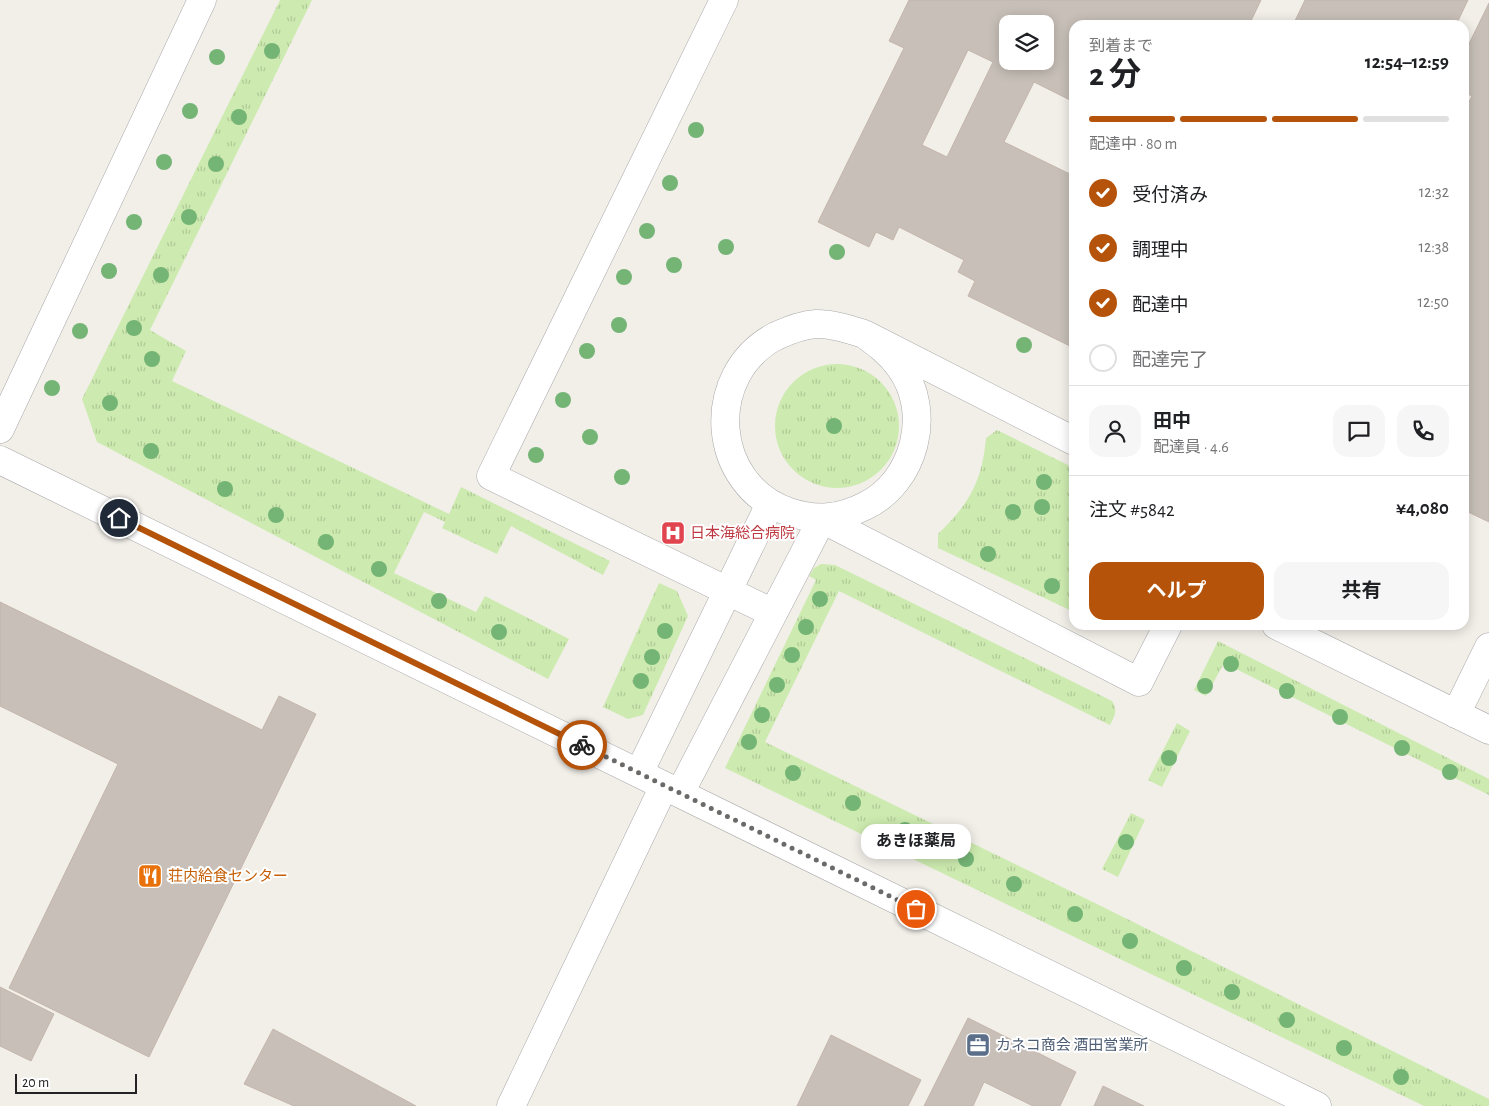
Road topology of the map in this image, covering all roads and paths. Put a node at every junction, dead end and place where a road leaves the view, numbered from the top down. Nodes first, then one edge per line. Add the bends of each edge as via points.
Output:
1 (202, 0) edge
2 (724, 0) edge
3 (864, 334) junction
4 (0, 429) edge
5 (1069, 438) edge
6 (0, 460) edge
7 (770, 504) junction
8 (822, 519) junction
9 (727, 591) junction
10 (773, 613) junction
11 (1165, 630) edge
12 (1286, 630) edge
13 (1489, 646) edge
14 (1456, 714) junction
15 (1489, 730) edge
16 (639, 773) junction
17 (672, 789) junction
18 (511, 1106) edge
19 (1316, 1106) edge

1 - 4 street
2 - 9 street via 491,476
3 - 5 street
3 - 7 street via 840,326 815,324 790,329 748,357 734,378 726,402 724,427 729,452 741,475
3 - 8 street via 885,348 901,368 912,390 917,415 915,440 908,464 894,485 874,502 852,513
6 - 16 street
7 - 8 street via 802,516
7 - 9 street
8 - 10 street
8 - 11 street via 1139,682
9 - 10 street
9 - 16 street
10 - 17 street
12 - 14 street
13 - 14 street
14 - 15 street
16 - 17 street
17 - 18 street
17 - 19 street

